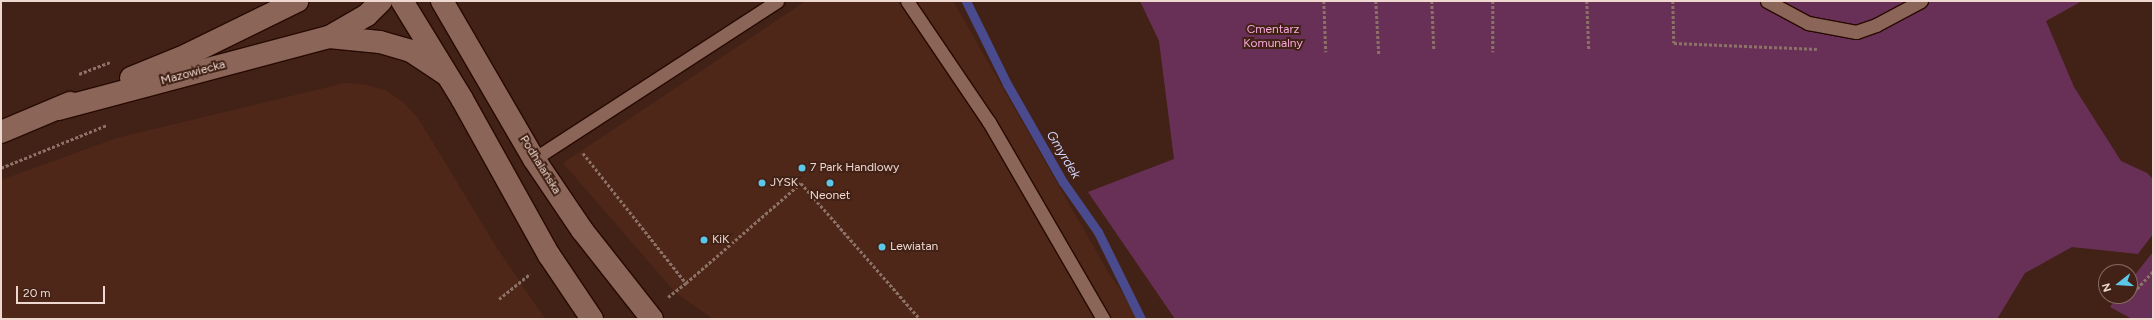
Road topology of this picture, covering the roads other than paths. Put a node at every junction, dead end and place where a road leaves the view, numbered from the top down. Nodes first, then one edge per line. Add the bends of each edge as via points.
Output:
1 (297, 1) edge
2 (381, 1) edge
3 (402, 1) edge
4 (777, 1) edge
5 (907, 1) edge
6 (1767, 1) edge
7 (1921, 1) edge
8 (442, 2) edge
9 (329, 37) junction
10 (447, 75) junction
11 (58, 109) junction
12 (1, 132) edge
13 (534, 159) junction
14 (592, 319) edge
15 (652, 319) edge
16 (1103, 319) edge

1 - 11 street, Mazowiecka via 187,55
2 - 9 street, Mazowiecka via 367,15
3 - 10 street
4 - 13 lane
5 - 16 lane via 989,122
6 - 7 lane via 1808,23 1856,32 1876,25
8 - 13 street, Podhalańska
9 - 10 street, Mazowiecka via 380,42 411,51
9 - 11 street, Mazowiecka
10 - 14 street via 549,255
11 - 12 street, Mazowiecka
13 - 15 street, Podhalańska via 582,230

